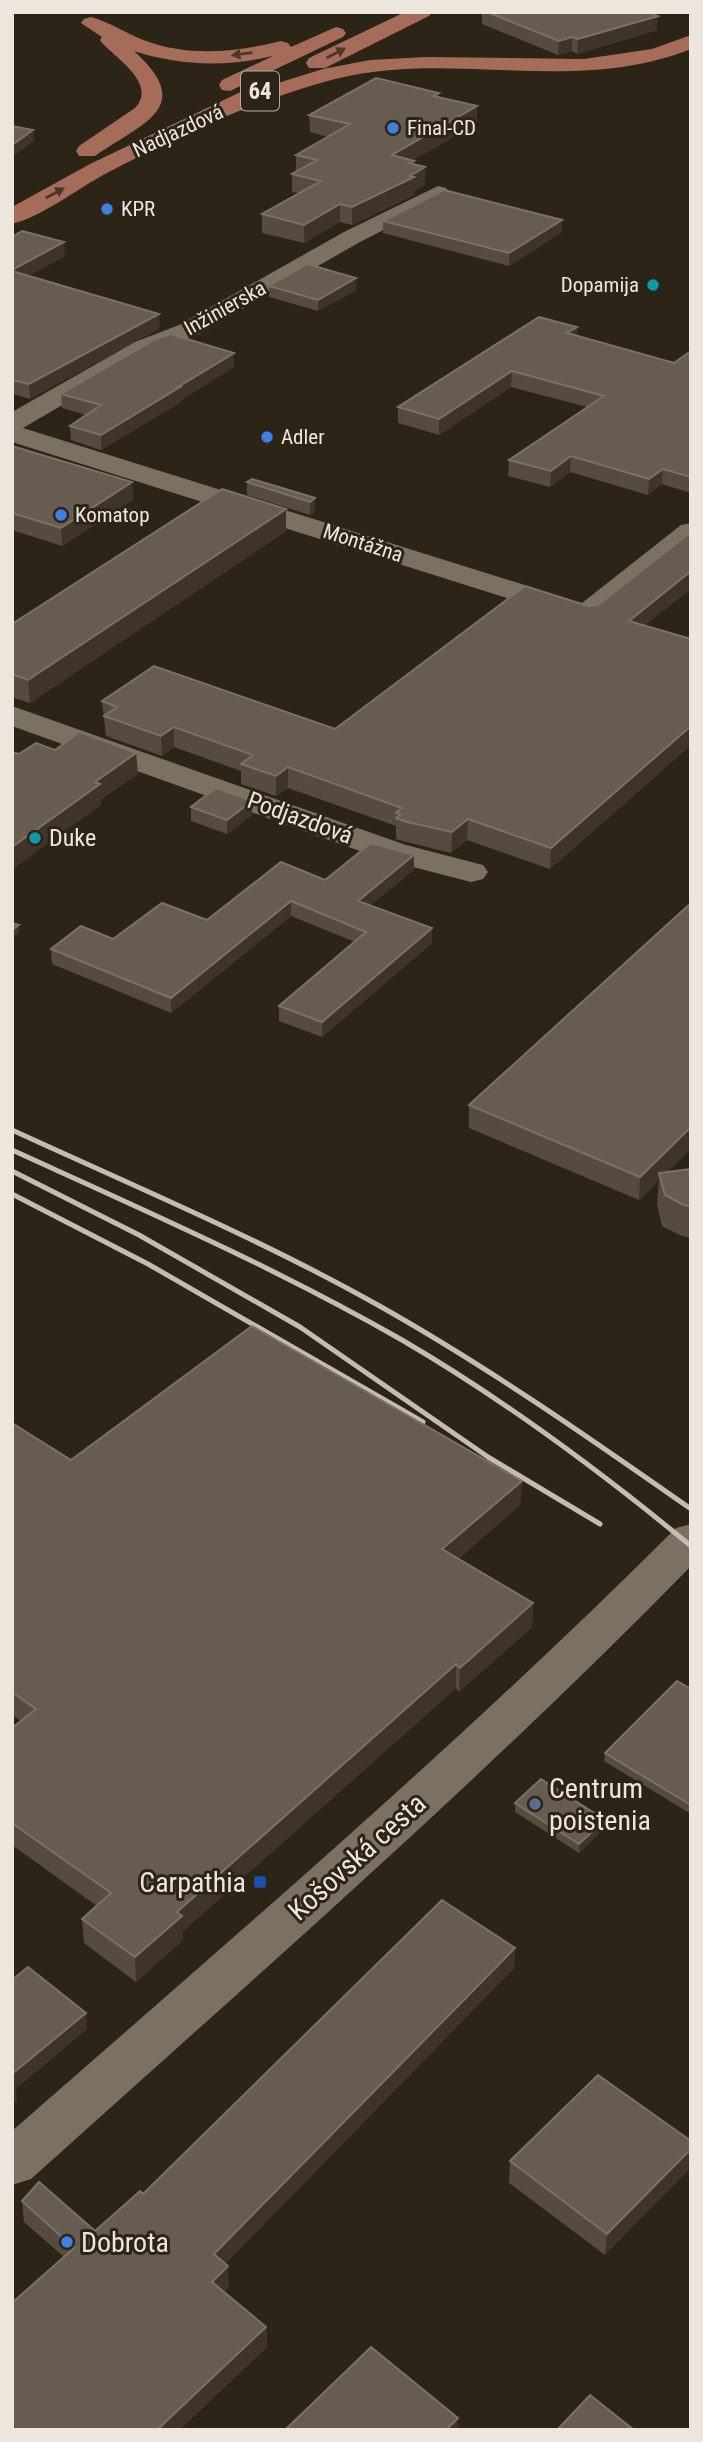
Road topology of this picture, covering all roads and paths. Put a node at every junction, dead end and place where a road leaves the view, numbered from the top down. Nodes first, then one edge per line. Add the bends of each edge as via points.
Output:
1 (379, 12) edge
2 (424, 12) edge
3 (83, 18) edge
4 (355, 24) junction
5 (691, 41) edge
6 (491, 64) junction
7 (235, 104) junction
8 (87, 151) junction
9 (438, 193) edge
10 (12, 195) edge
11 (12, 217) edge
12 (12, 423) edge
13 (12, 433) edge
14 (691, 531) edge
15 (12, 715) edge
16 (471, 872) dead end
17 (691, 1539) edge
18 (12, 2163) edge

1 - 4 main road, Nadjazdová / 64
2 - 6 main road via 406,31 405,49 439,59
7 -> 2 main road, Nadjazdová / 64
4 -> 3 main road via 275,49 198,57 148,49
3 - 8 main road via 141,67 155,91 152,106
4 - 8 main road, Nadjazdová / 64
5 - 6 main road via 668,52 617,63
6 - 7 main road via 362,67
11 -> 7 main road, Nadjazdová / 64 via 98,169
8 - 10 main road, Nadjazdová / 64
9 - 12 street, Inžinierska via 188,330 144,347
13 - 14 street, Montážna via 587,614
15 - 16 street, Podjazdová via 394,852
17 - 18 street, Košovská cesta via 422,1799

